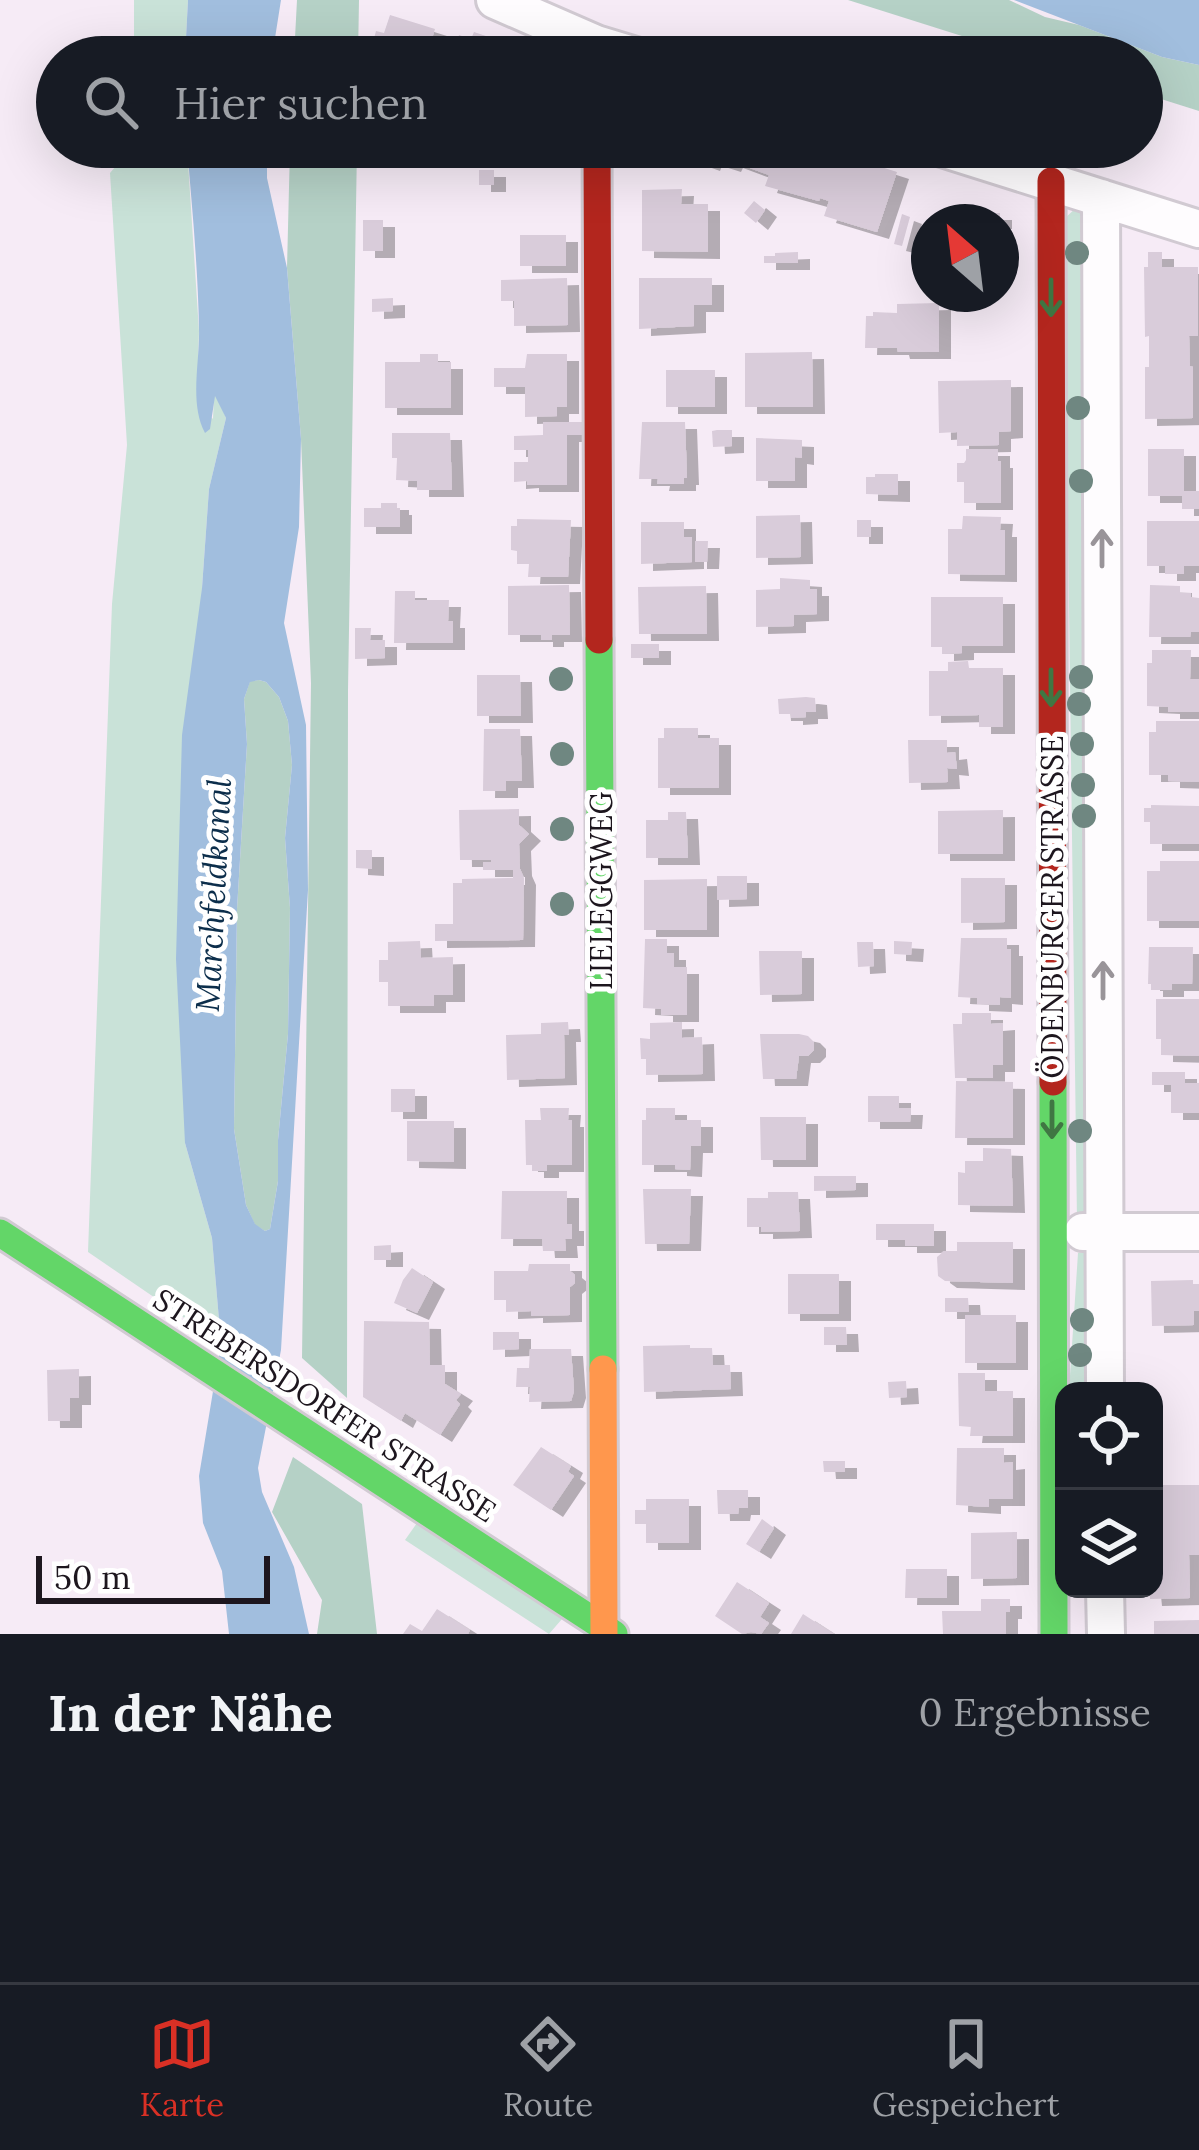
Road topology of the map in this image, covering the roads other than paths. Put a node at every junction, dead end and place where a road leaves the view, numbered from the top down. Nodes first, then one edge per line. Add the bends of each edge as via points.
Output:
1 (495, 0) edge
2 (566, 36) edge
3 (597, 168) edge
4 (1008, 168) edge
5 (1051, 181) junction
6 (1101, 198) junction
7 (1199, 230) edge
8 (1052, 1232) junction
9 (1104, 1232) junction
10 (1199, 1232) edge
11 (0, 1233) edge
12 (1105, 1382) edge
13 (1106, 1598) edge
14 (608, 1632) edge
15 (1054, 1634) edge
16 (1106, 1634) edge

1 - 2 street
3 - 14 street, LIELEGGWEG
4 - 5 street
5 - 6 street
5 -> 8 street, ÖDENBURGER STRASSE
6 - 7 street
9 -> 6 street, ÖDENBURGER STRASSE
8 - 9 street
8 - 15 street, ÖDENBURGER STRASSE
9 - 10 street
9 - 12 street, ÖDENBURGER STRASSE
11 - 14 street, STREBERSDORFER STRASSE
13 - 16 street

